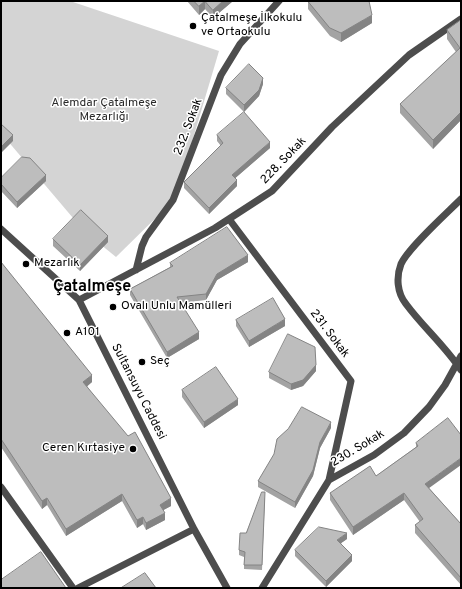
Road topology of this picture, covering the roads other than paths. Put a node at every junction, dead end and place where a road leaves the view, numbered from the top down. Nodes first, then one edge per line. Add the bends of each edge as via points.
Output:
1 (279, 1) edge
2 (461, 19) edge
3 (461, 199) edge
4 (229, 219) junction
5 (1, 228) edge
6 (136, 270) junction
7 (79, 300) junction
8 (461, 356) edge
9 (459, 367) edge
10 (330, 480) junction
11 (1, 487) edge
12 (194, 529) junction
13 (73, 588) edge
14 (78, 588) edge
15 (227, 588) edge
16 (262, 588) edge

1 - 6 street, 232. Sokak via 240,44 221,75 173,200 146,237
2 - 4 street, 228. Sokak via 409,55 332,127 272,191
3 - 9 street via 412,250 402,263 398,276 399,290 405,303
4 - 6 street, 228. Sokak
4 - 10 street, 231. Sokak via 351,381
5 - 7 street, Sultansuyu Caddesi
6 - 7 street, 228. Sokak
7 - 12 street, Sultansuyu Caddesi
8 - 9 street, 230. Sokak
9 - 10 street, 230. Sokak via 429,408 404,433 374,455
10 - 16 street, 230. Sokak
11 - 13 street
12 - 14 street
12 - 15 street, Sultansuyu Caddesi

